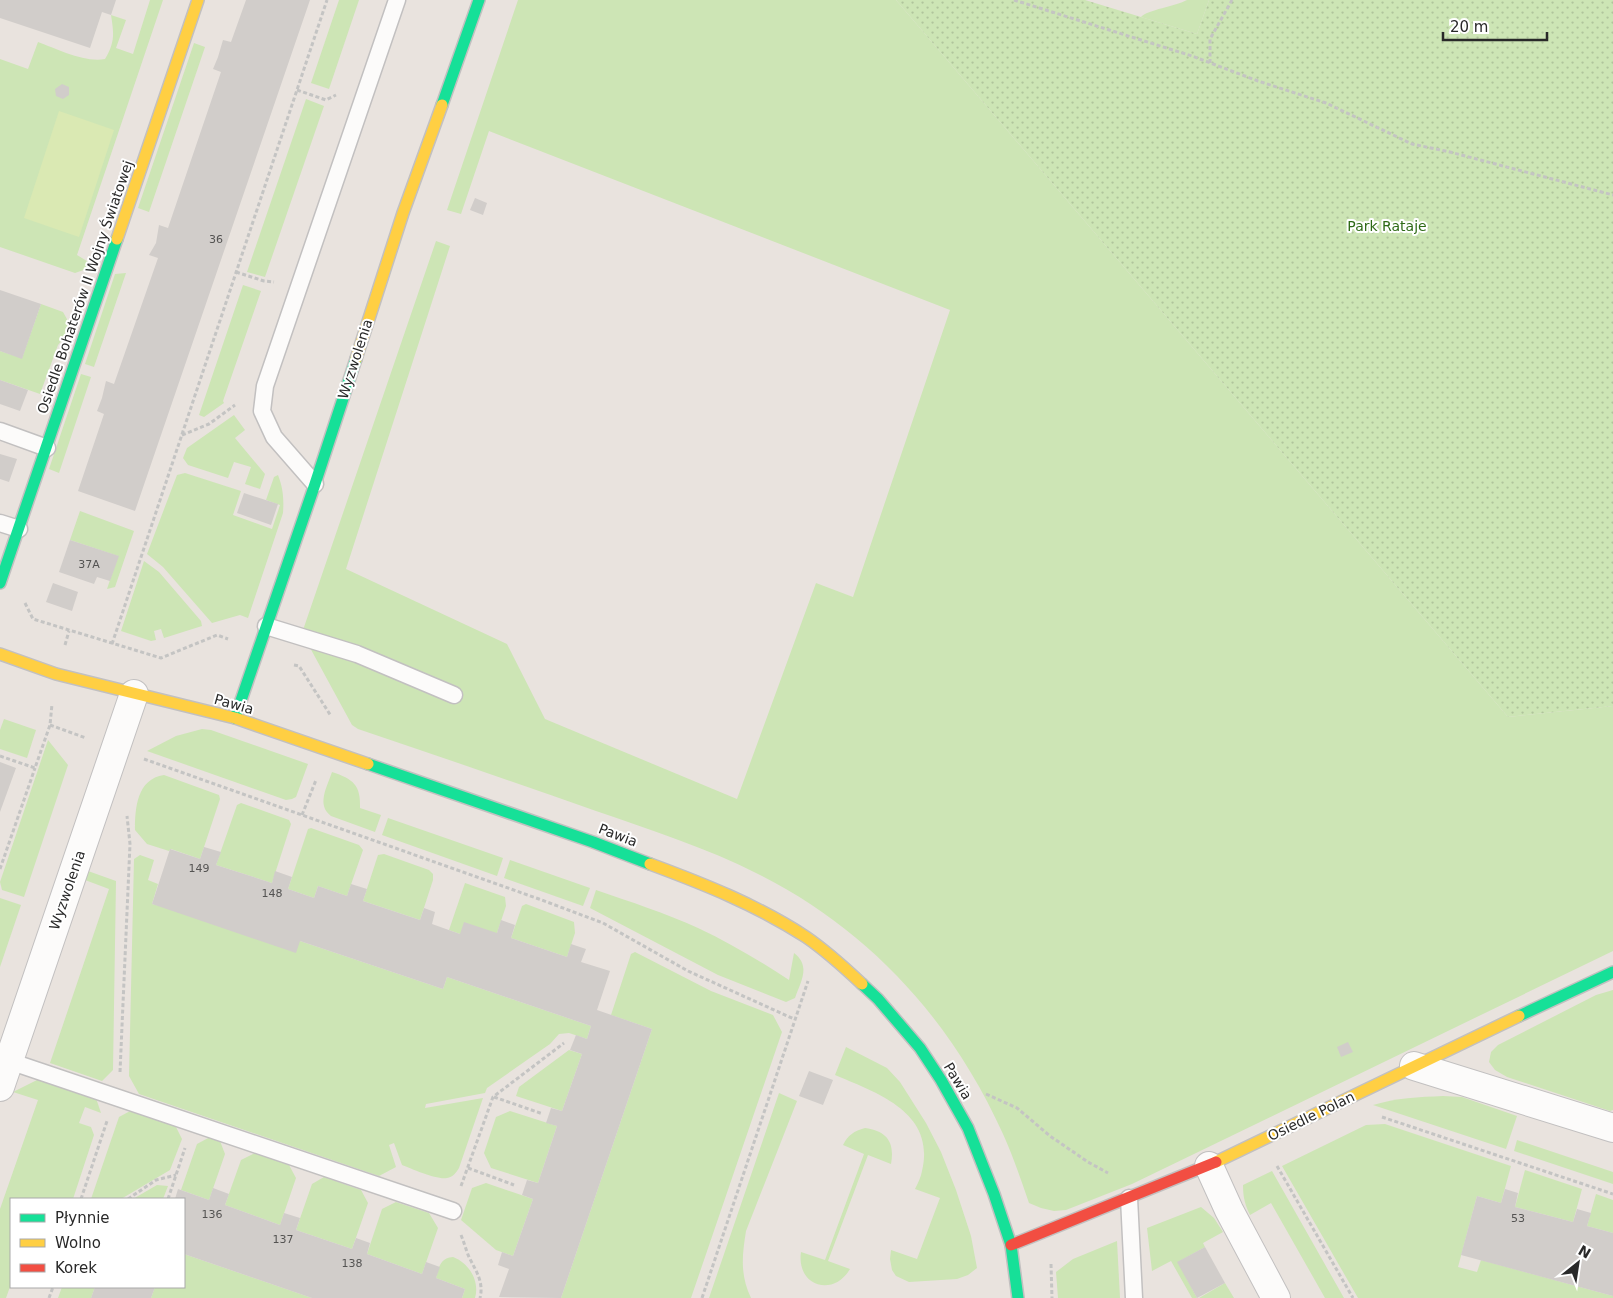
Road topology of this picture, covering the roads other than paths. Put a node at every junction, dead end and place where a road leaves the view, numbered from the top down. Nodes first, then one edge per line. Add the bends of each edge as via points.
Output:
1 (198, 0) edge
2 (397, 0) edge
3 (479, 0) edge
4 (0, 431) edge
5 (47, 448) junction
6 (314, 484) junction
7 (0, 523) edge
8 (19, 530) junction
9 (0, 583) edge
10 (266, 626) junction
11 (0, 654) edge
12 (134, 694) junction
13 (454, 694) dead end
14 (235, 718) junction
15 (1613, 972) edge
16 (9, 1061) junction
17 (1414, 1066) junction
18 (0, 1087) edge
19 (1613, 1128) edge
20 (1209, 1166) junction
21 (1129, 1198) junction
22 (453, 1211) road end
23 (1011, 1245) junction
24 (1136, 1296) edge
25 (1018, 1298) edge
26 (1276, 1298) edge

1 - 5 street, Osiedle Bohaterów II Wojny Światowej
2 - 6 lane via 265,386 262,411 274,438
3 - 6 street, Wyzwolenia via 403,212
4 - 5 lane
5 - 8 street, Osiedle Bohaterów II Wojny Światowej
6 - 10 street, Wyzwolenia
7 - 8 lane
8 - 9 street, Osiedle Bohaterów II Wojny Światowej
10 - 13 lane via 357,654
10 - 14 street, Wyzwolenia
11 - 12 street, Pawia via 56,674
12 - 14 street, Pawia
12 - 16 street, Wyzwolenia
14 - 23 street, Pawia via 593,842 717,889 807,938 878,999 936,1072 968,1128
15 - 17 street, Osiedle Polan
16 - 18 street, Wyzwolenia
16 - 22 lane
17 - 19 street
17 - 20 street, Osiedle Polan
20 - 21 street, Osiedle Polan
20 - 26 street
21 - 23 street, Osiedle Polan
21 - 24 lane
23 - 25 street, Pawia

